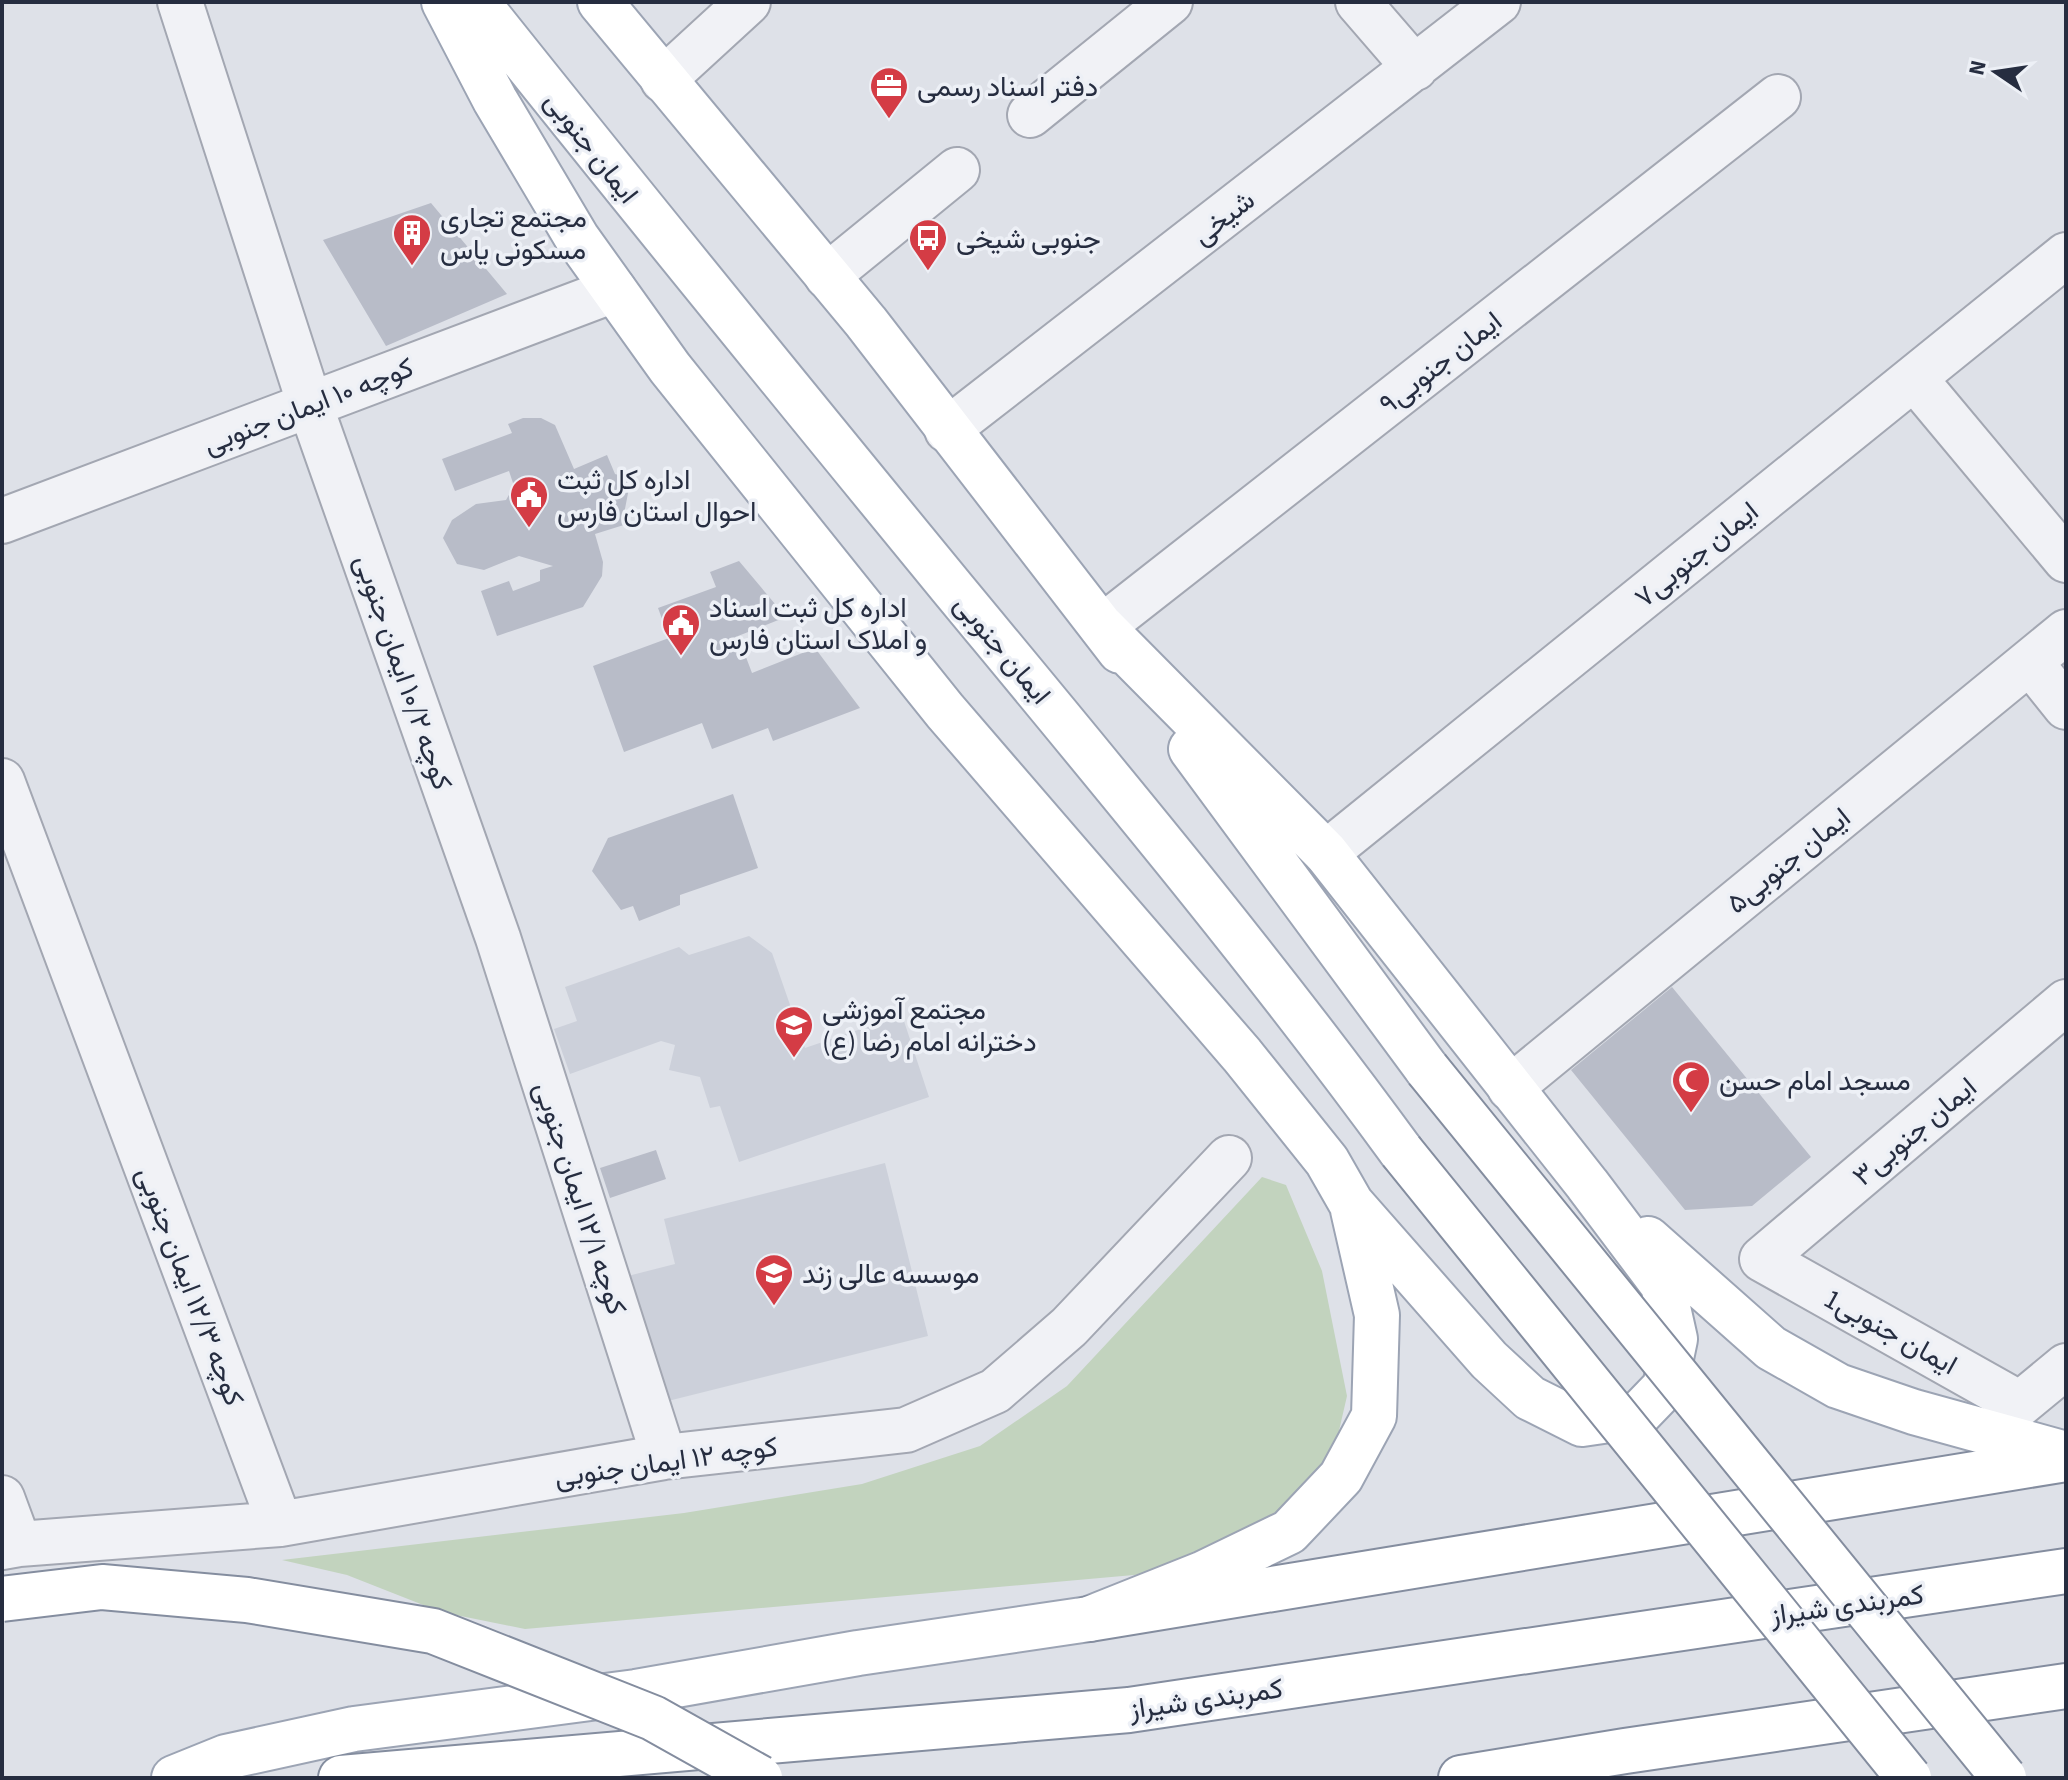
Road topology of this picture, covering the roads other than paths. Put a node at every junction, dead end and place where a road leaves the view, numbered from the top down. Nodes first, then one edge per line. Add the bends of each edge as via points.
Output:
1 (180, 2) edge
2 (444, 2) edge
3 (477, 2) edge
4 (600, 2) edge
5 (748, 2) edge
6 (1170, 2) edge
7 (1358, 2) edge
8 (1498, 2) edge
9 (1415, 68) junction
10 (663, 80) junction
11 (1778, 97) dead end
12 (1030, 115) dead end
13 (957, 170) dead end
14 (2066, 255) edge
15 (827, 276) junction
16 (614, 290) junction
17 (1914, 378) junction
18 (310, 405) junction
19 (947, 430) junction
20 (2, 521) edge
21 (2066, 560) edge
22 (1102, 627) junction
23 (2066, 632) edge
24 (2030, 662) junction
25 (2066, 707) edge
26 (2, 781) edge
27 (1326, 853) junction
28 (498, 938) joint
29 (2066, 1002) edge
30 (1510, 1088) junction
31 (1229, 1158) dead end
32 (1587, 1184) junction
33 (1351, 1203) junction
34 (1762, 1259) joint
35 (2066, 1366) edge
36 (2066, 1456) edge
37 (664, 1457) junction
38 (2, 1498) edge
39 (280, 1524) junction
40 (10, 1545) edge
41 (2066, 1571) edge
42 (2, 1599) edge
43 (1089, 1619) junction
44 (2066, 1686) edge
45 (174, 1778) edge
46 (341, 1778) edge
47 (760, 1778) edge
48 (1461, 1778) edge
49 (1909, 1778) edge
50 (2004, 1778) edge

1 - 18 street, کوچه ۱۰/۲ ایمان جنوبی
2 - 16 main road via 495,100
3 - 49 main road, ایمان جنوبی, bridge via 1112,781 1401,1151
4 - 10 main road
5 - 10 street
6 - 12 street
7 - 9 street
8 - 9 street, شیخی
9 - 19 street, شیخی
10 - 15 main road
11 - 22 street, ایمان جنوبی۹
13 - 15 street
14 - 17 street, ایمان جنوبی۷
15 - 19 main road
16 - 18 street, کوچه ۱۰ ایمان جنوبی
16 - 33 main road via 670,368 945,711 1242,1055 1327,1161
17 - 21 street
17 - 27 street, ایمان جنوبی۷
18 - 20 street, کوچه ۱۰ ایمان جنوبی
18 - 28 street, کوچه ۱۰/۲ ایمان جنوبی
19 - 22 main road
22 - 27 main road
22 - 50 main road, bridge via 1427,1069
23 - 24 street, ایمان جنوبی۵
24 - 25 street
24 - 30 street, ایمان جنوبی۵
26 - 39 street, کوچه ۱۲/۳ ایمان جنوبی
27 - 30 main road
28 - 37 street, کوچه ۱۲/۱ ایمان جنوبی
29 - 34 street, ایمان جنوبی۳
30 - 32 main road
31 - 37 street, کوچه ۱۲ ایمان جنوبی via 1069,1327 995,1391 906,1430
32 - 33 main road via 1663,1285 1675,1339 1665,1387 1637,1416 1582,1424 1530,1398 1489,1360
32 - 36 main road via 1771,1348 1838,1386
33 - 43 main road via 1377,1315 1374,1416 1341,1477 1289,1532
34 - 35 street, 1ایمان جنوبی via 2020,1404
36 - 43 main road
37 - 39 street, کوچه ۱۲ ایمان جنوبی
38 - 40 street
39 - 40 street, کوچه ۱۲ ایمان جنوبی
41 - 46 main road, کمربندی شیراز via 1129,1710
42 - 47 main road, bridge via 102,1587 247,1600 433,1631 653,1718
43 - 45 main road via 636,1692 354,1729 226,1757
44 - 48 main road

